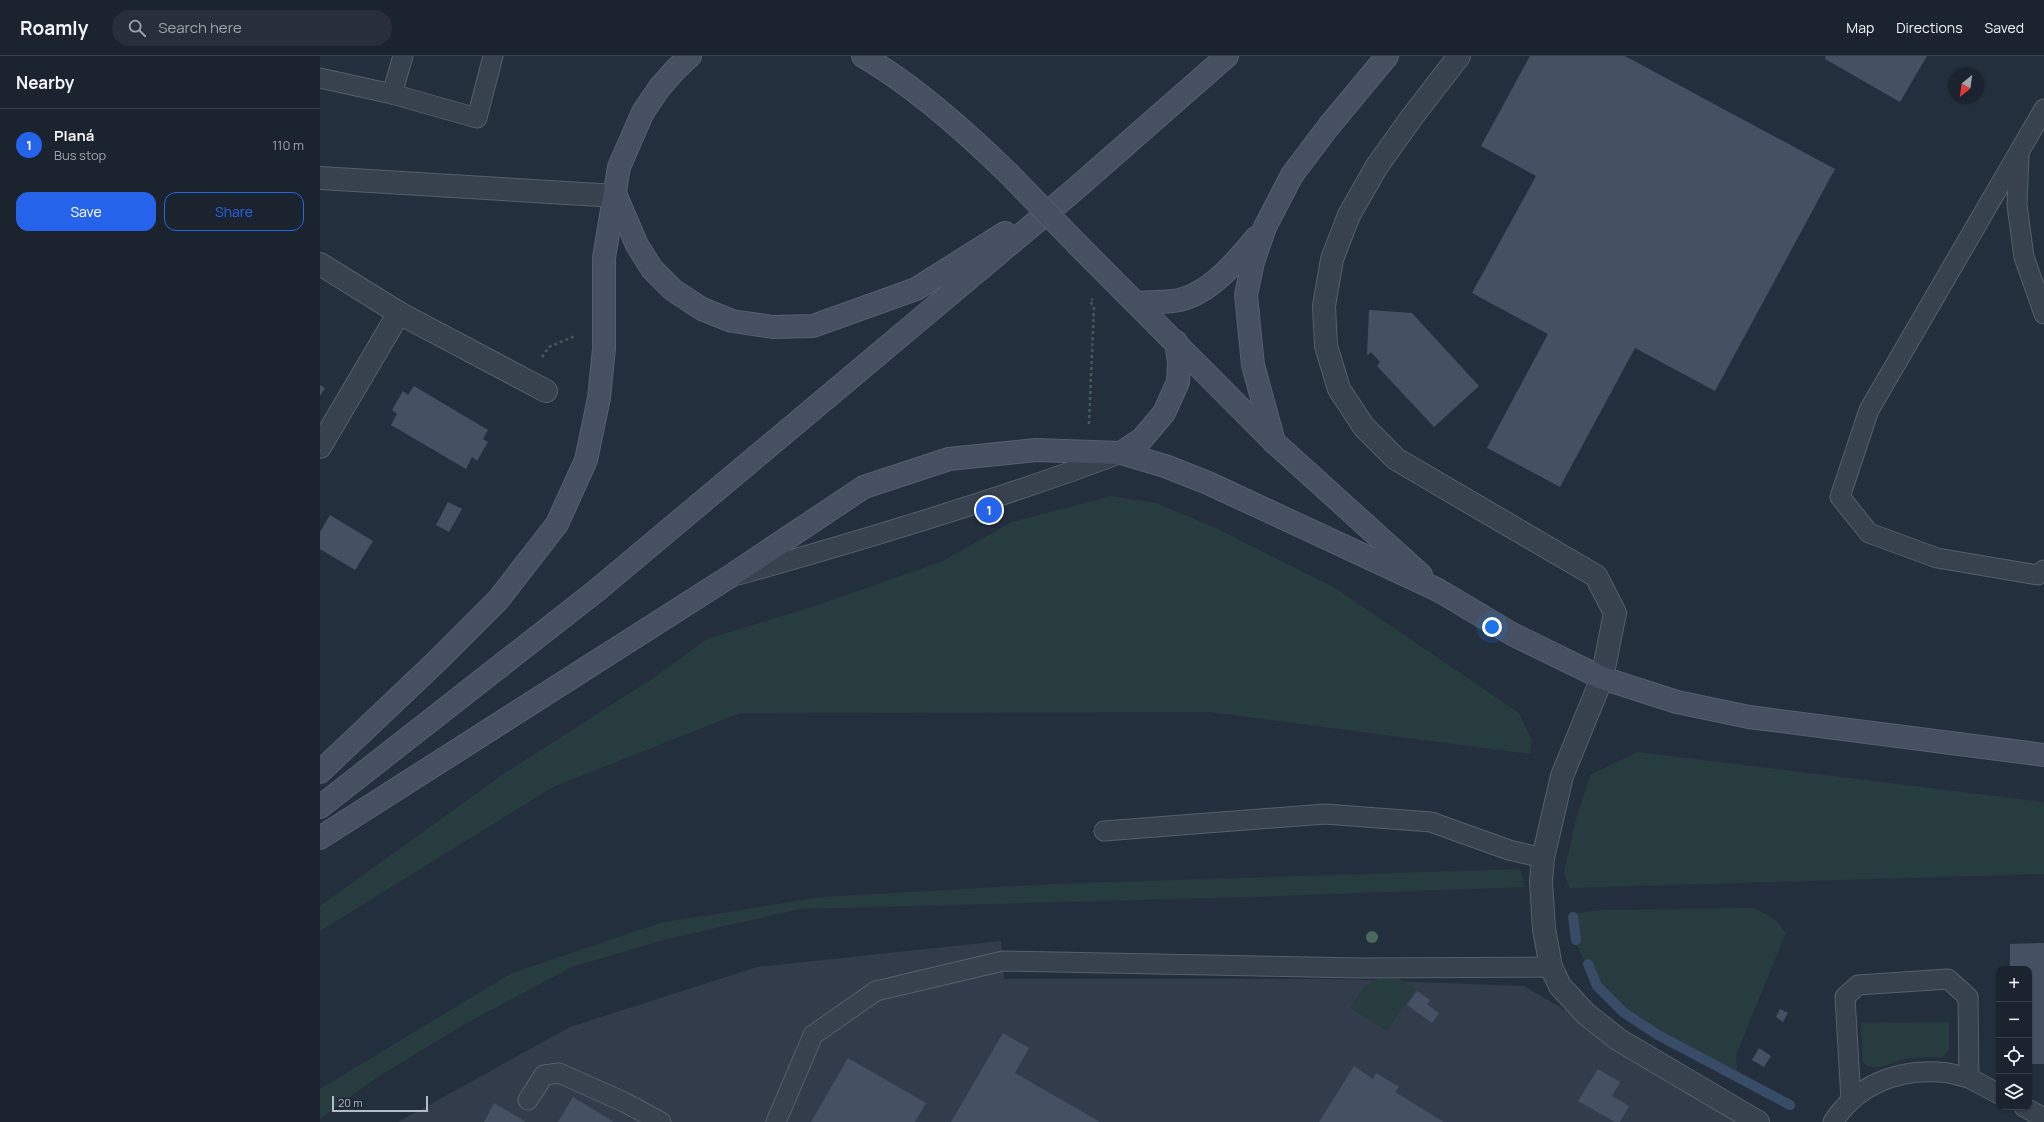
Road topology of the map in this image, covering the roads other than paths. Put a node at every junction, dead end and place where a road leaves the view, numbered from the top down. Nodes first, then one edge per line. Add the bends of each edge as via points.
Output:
1 (403, 56) edge
2 (493, 56) edge
3 (690, 56) edge
4 (863, 56) edge
5 (1227, 56) edge
6 (1386, 56) edge
7 (1459, 56) edge
8 (320, 78) edge
9 (392, 94) junction
10 (2044, 109) edge
11 (2019, 152) junction
12 (320, 178) edge
13 (1073, 191) junction
14 (616, 196) junction
15 (1265, 227) junction
16 (320, 264) edge
17 (1137, 303) junction
18 (399, 313) junction
19 (2044, 314) edge
20 (1176, 342) junction
21 (546, 391) dead end
22 (1275, 443) junction
23 (320, 447) edge
24 (1121, 453) junction
25 (2044, 570) edge
26 (729, 577) junction
27 (1438, 590) junction
28 (1602, 678) junction
29 (2044, 755) edge
30 (320, 772) edge
31 (320, 807) edge
32 (1104, 831) dead end
33 (320, 838) edge
34 (1543, 858) junction
35 (1552, 967) junction
36 (1969, 1078) junction
37 (1996, 1092) edge
38 (528, 1100) dead end
39 (1851, 1100) junction
40 (2029, 1110) edge
41 (2044, 1118) edge
42 (661, 1122) edge
43 (776, 1122) edge
44 (1758, 1122) edge
45 (1833, 1122) edge

1 - 9 lane
2 - 9 lane via 477,118
3 - 14 main road via 664,82 643,112 619,168
4 - 17 main road, bridge via 893,75 974,140
5 - 13 main road
6 - 15 main road via 1292,175
7 - 28 street via 1381,160 1349,215 1332,259 1324,306 1326,346 1339,389 1364,427 1396,459 1596,576 1615,613
8 - 9 lane
10 - 11 lane
11 - 19 lane via 2017,205 2024,257
11 - 25 lane via 1869,410 1840,497 1869,533 1937,558 2038,576
12 - 14 street
13 - 14 main road via 916,289 813,326 773,327 732,321 702,309 673,290 652,269 636,245
13 - 31 main road via 596,591
14 - 30 main road via 604,258 604,327 599,398 586,460 556,524 498,600
15 - 17 main road via 1235,264 1206,287 1175,300
15 - 22 main road via 1253,262 1246,295 1254,365
16 - 18 street
17 - 20 main road
18 - 21 street
18 - 23 street
20 - 22 main road
20 - 24 main road via 1178,382 1164,413 1142,440
22 - 27 main road
24 - 26 lane via 880,535
24 - 26 main road via 1036,450 950,459 864,487
24 - 27 main road via 1165,466 1208,483
26 - 33 main road
27 - 28 main road via 1512,634
28 - 29 main road via 1677,702 1749,717
28 - 34 street via 1562,776
32 - 34 lane via 1325,814 1431,822 1509,850
34 - 35 street via 1541,882 1544,929
35 - 43 lane via 1360,968 1002,961 876,990 813,1035
35 - 44 street via 1560,986 1586,1014 1619,1040
36 - 37 lane
36 - 39 lane via 1939,1072 1910,1073 1880,1081
36 - 39 lane via 1968,997 1948,979 1858,985 1845,996
38 - 42 lane via 544,1075 559,1072
39 - 45 lane
40 - 41 lane

